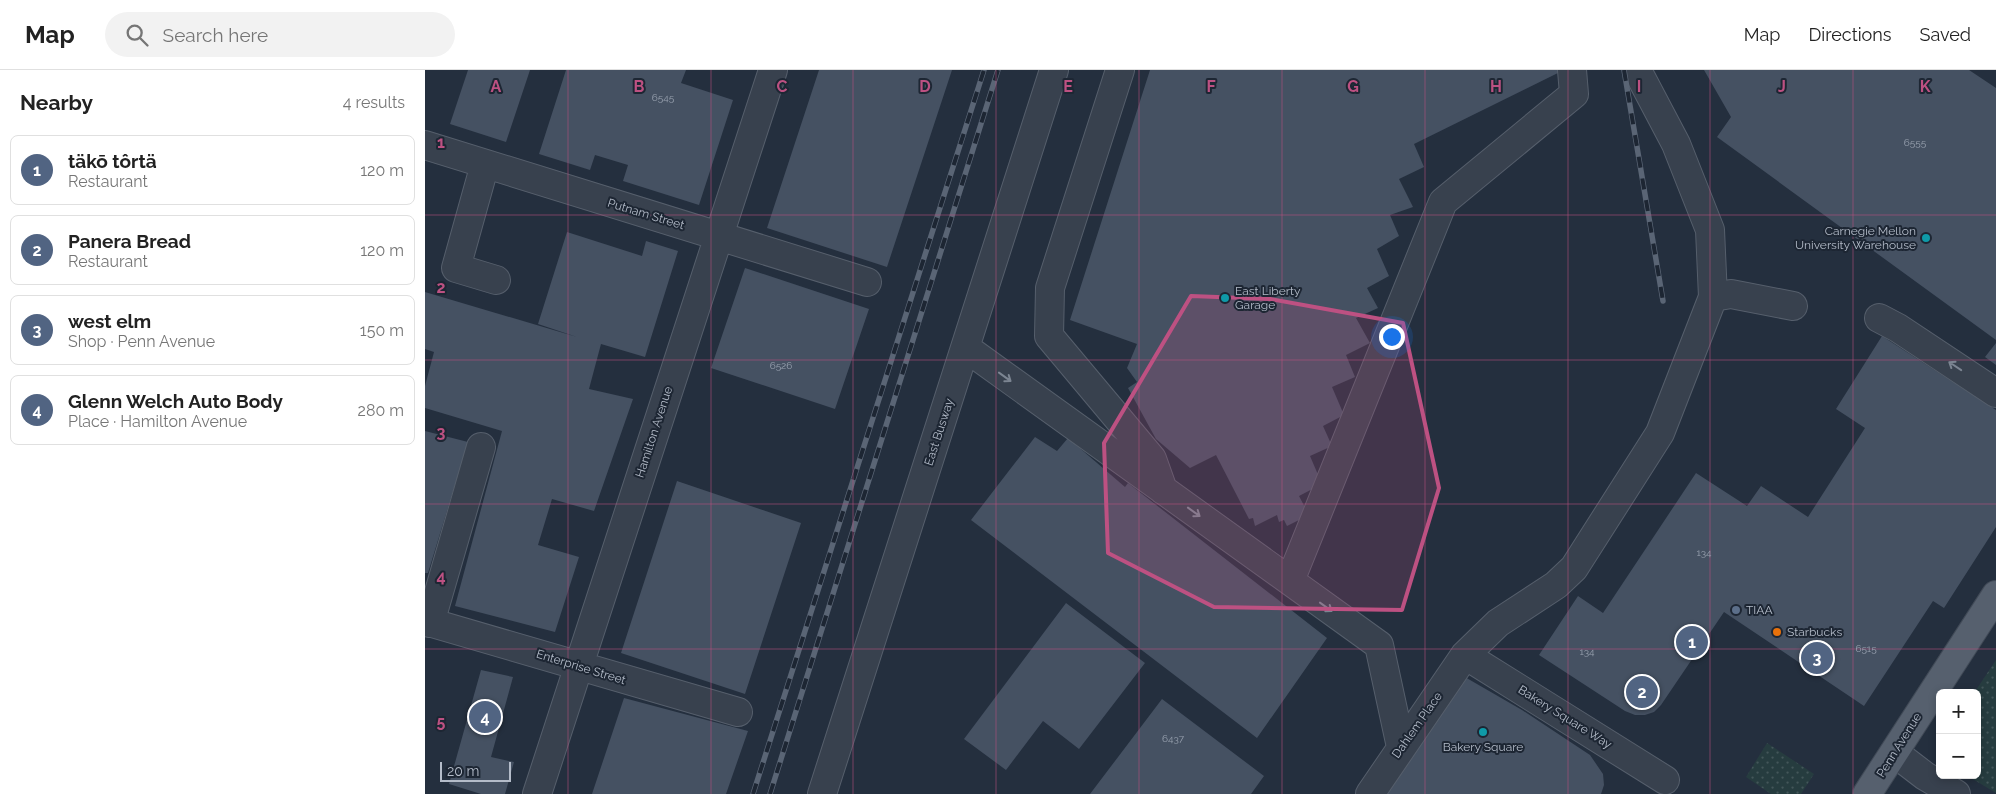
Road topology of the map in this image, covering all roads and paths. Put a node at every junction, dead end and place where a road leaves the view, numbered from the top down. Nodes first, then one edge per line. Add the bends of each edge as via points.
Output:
1 (773, 70) edge
2 (1054, 70) edge
3 (1120, 70) edge
4 (1572, 70) edge
5 (1637, 70) edge
6 (425, 146) edge
7 (485, 164) junction
8 (718, 236) junction
9 (496, 280) dead end
10 (867, 282) dead end
11 (1713, 297) junction
12 (1793, 306) dead end
13 (1879, 318) dead end
14 (966, 348) junction
15 (1996, 393) edge
16 (481, 447) dead end
17 (1163, 490) junction
18 (1289, 581) junction
19 (1996, 595) edge
20 (428, 622) edge
21 (1465, 655) junction
22 (577, 666) junction
23 (738, 712) dead end
24 (1401, 748) junction
25 (1895, 752) junction
26 (1665, 780) dead end
27 (537, 794) edge
28 (822, 794) edge
29 (1370, 794) edge
30 (1867, 794) edge
31 (1956, 794) edge

1 - 8 street, Hamilton Avenue
2 - 14 street, East Busway
3 - 17 street via 1050,288 1049,336 1152,459
4 - 18 street via 1574,94 1443,202
5 - 11 street via 1676,144 1711,230
6 - 7 street, Putnam Street
7 - 8 street, Putnam Street
7 - 9 street via 456,268
8 - 10 street, Putnam Street
8 - 22 street, Hamilton Avenue
11 - 12 street via 1731,294
11 - 21 street, Dahlem Place via 1660,433 1574,568 1556,585 1498,623
15 -> 13 street
14 -> 17 street
14 - 28 street, East Busway
16 - 20 street
17 -> 18 street
18 -> 24 street via 1379,645
19 - 25 main road, Penn Avenue
20 - 22 street, Enterprise Street
21 - 24 street, Dahlem Place
21 - 26 street, Bakery Square Way
22 - 23 street, Enterprise Street
22 - 27 street, Hamilton Avenue
24 - 29 street, Dahlem Place
25 - 30 main road, Penn Avenue
25 - 31 street via 1925,776

